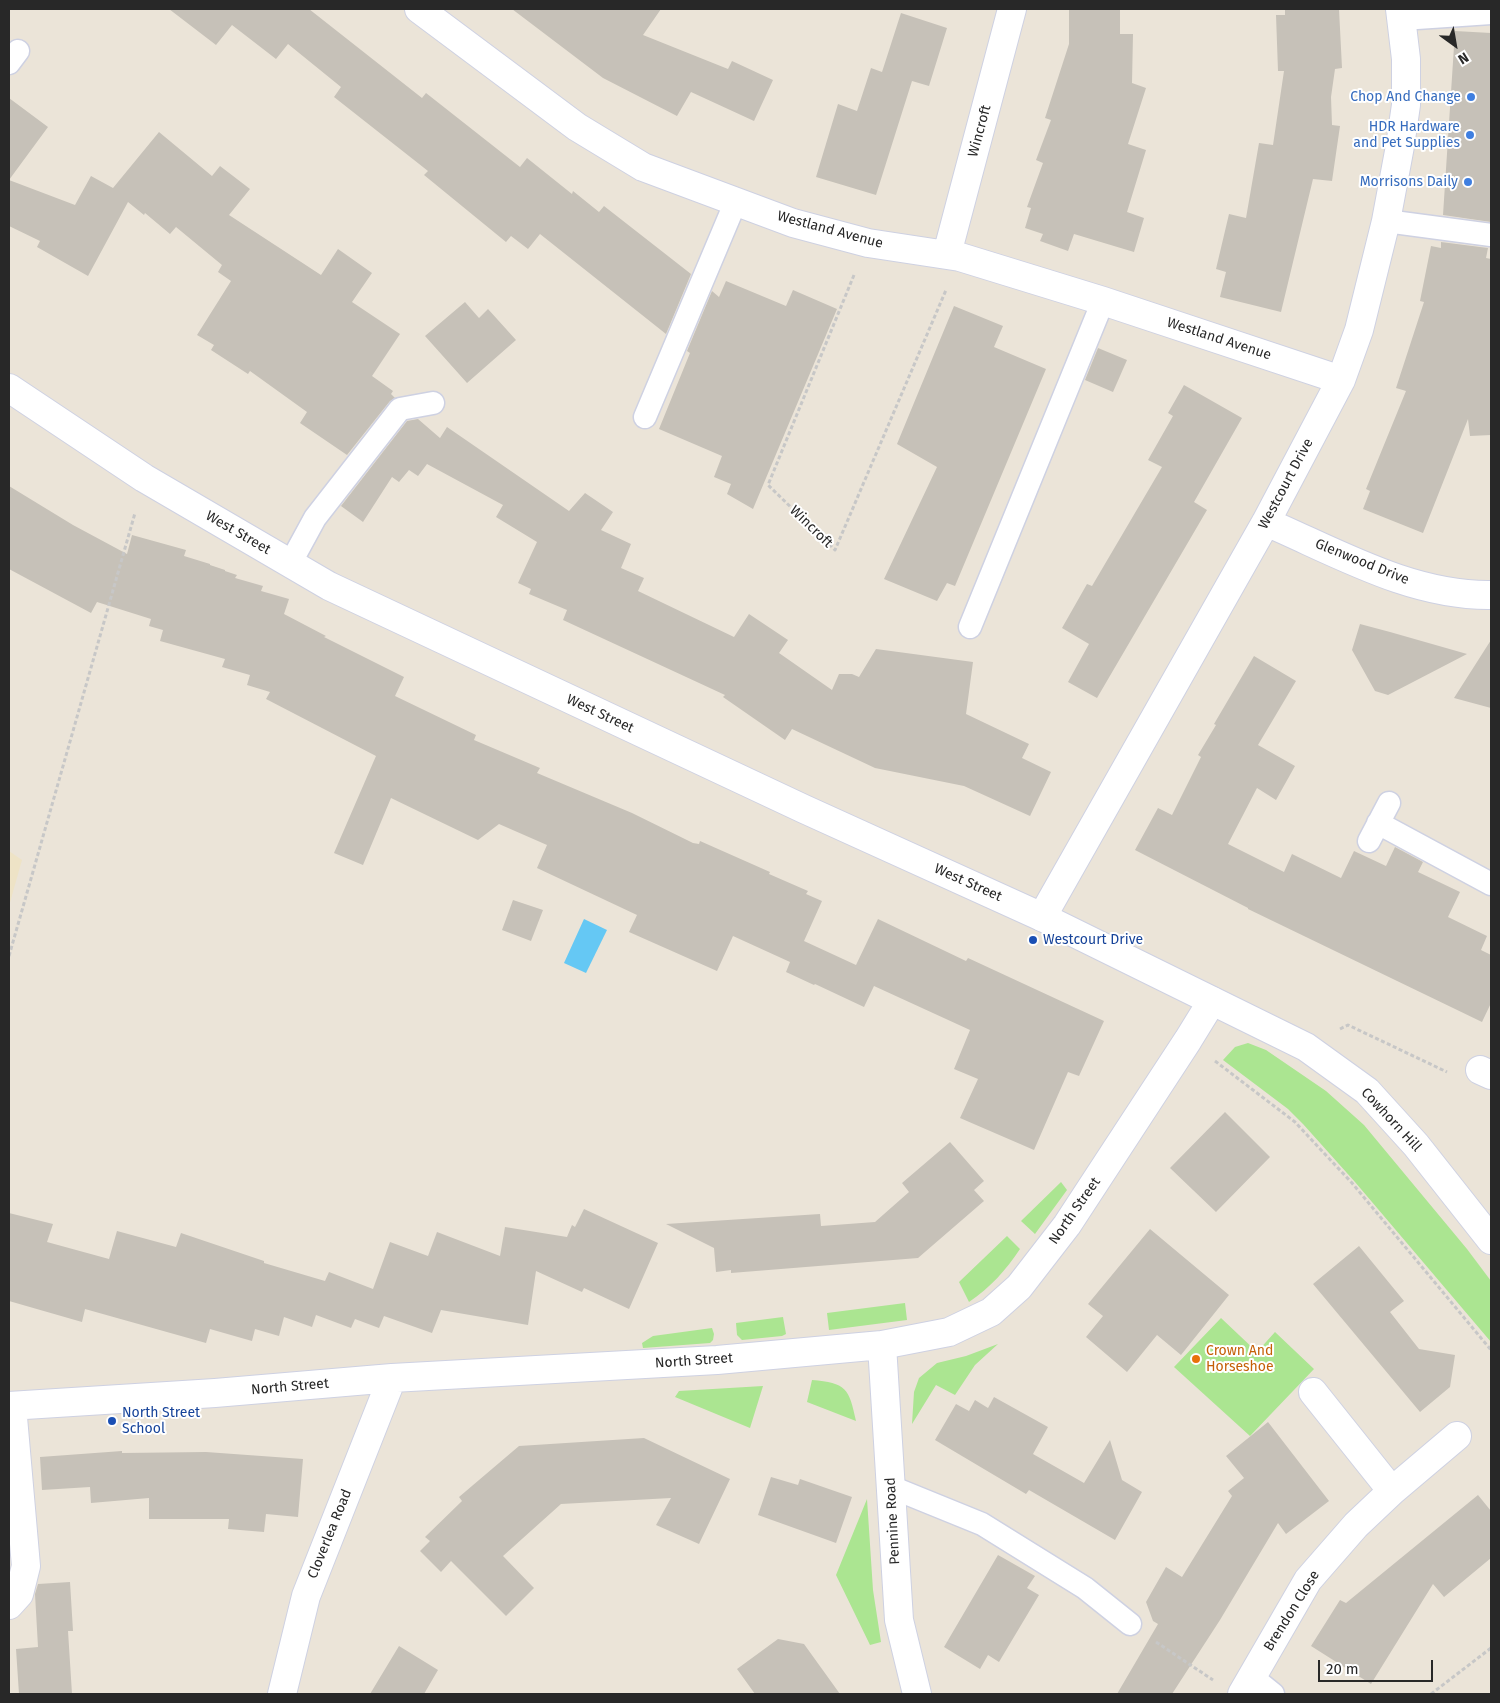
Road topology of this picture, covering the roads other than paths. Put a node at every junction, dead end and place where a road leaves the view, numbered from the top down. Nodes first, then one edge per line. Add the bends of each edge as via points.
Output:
1 (419, 9) edge
2 (1012, 9) edge
3 (1491, 12) edge
4 (1401, 14) edge
5 (736, 201) junction
6 (1386, 221) junction
7 (1491, 235) edge
8 (954, 255) junction
9 (1103, 300) junction
10 (1341, 380) junction
11 (9, 388) edge
12 (433, 403) dead end
13 (645, 417) dead end
14 (1266, 522) junction
15 (290, 564) junction
16 (1491, 595) edge
17 (970, 627) dead end
18 (1389, 803) dead end
19 (1491, 884) edge
20 (1042, 917) junction
21 (1212, 1000) junction
22 (1491, 1240) edge
23 (882, 1345) junction
24 (392, 1378) junction
25 (1313, 1392) dead end
26 (11, 1406) edge
27 (1458, 1436) dead end
28 (891, 1487) junction
29 (1392, 1491) junction
30 (9, 1606) edge
31 (1130, 1624) road end
32 (1238, 1685) edge
33 (282, 1694) edge
34 (917, 1694) edge
35 (1273, 1694) edge

1 - 5 street, Westland Avenue via 577,126 643,167
2 - 8 street, Wincroft
3 - 4 lane
4 - 6 street, Westcourt Drive via 1406,59 1406,105
5 - 8 street, Westland Avenue via 793,223 868,243
5 - 13 lane
6 - 7 lane
6 - 10 street, Westcourt Drive via 1359,330
8 - 9 street, Westland Avenue
9 - 10 street, Westland Avenue
9 - 17 lane
10 - 14 street, Westcourt Drive
11 - 15 street, West Street via 144,478
12 - 15 lane via 400,410 315,518
14 - 16 street, Glenwood Drive via 1389,576 1429,588
14 - 20 street, Westcourt Drive
15 - 20 street, West Street via 329,586 804,810
18 - 19 lane via 1374,832
20 - 21 street, West Street
21 - 22 street, Cowhorn Hill via 1306,1047 1367,1091 1416,1145
21 - 23 street, North Street via 1067,1225 1019,1287 991,1312 949,1332
23 - 24 street, North Street via 718,1360
23 - 28 street, Pennine Road
24 - 26 street, North Street
24 - 33 street, Cloverlea Road via 306,1596
25 - 29 street
26 - 30 street via 26,1566 19,1594
27 - 29 street, Brendon Close
28 - 31 lane via 982,1524 1085,1588
28 - 34 street, Pennine Road via 899,1620
29 - 32 street, Brendon Close via 1308,1580
32 - 35 lane

